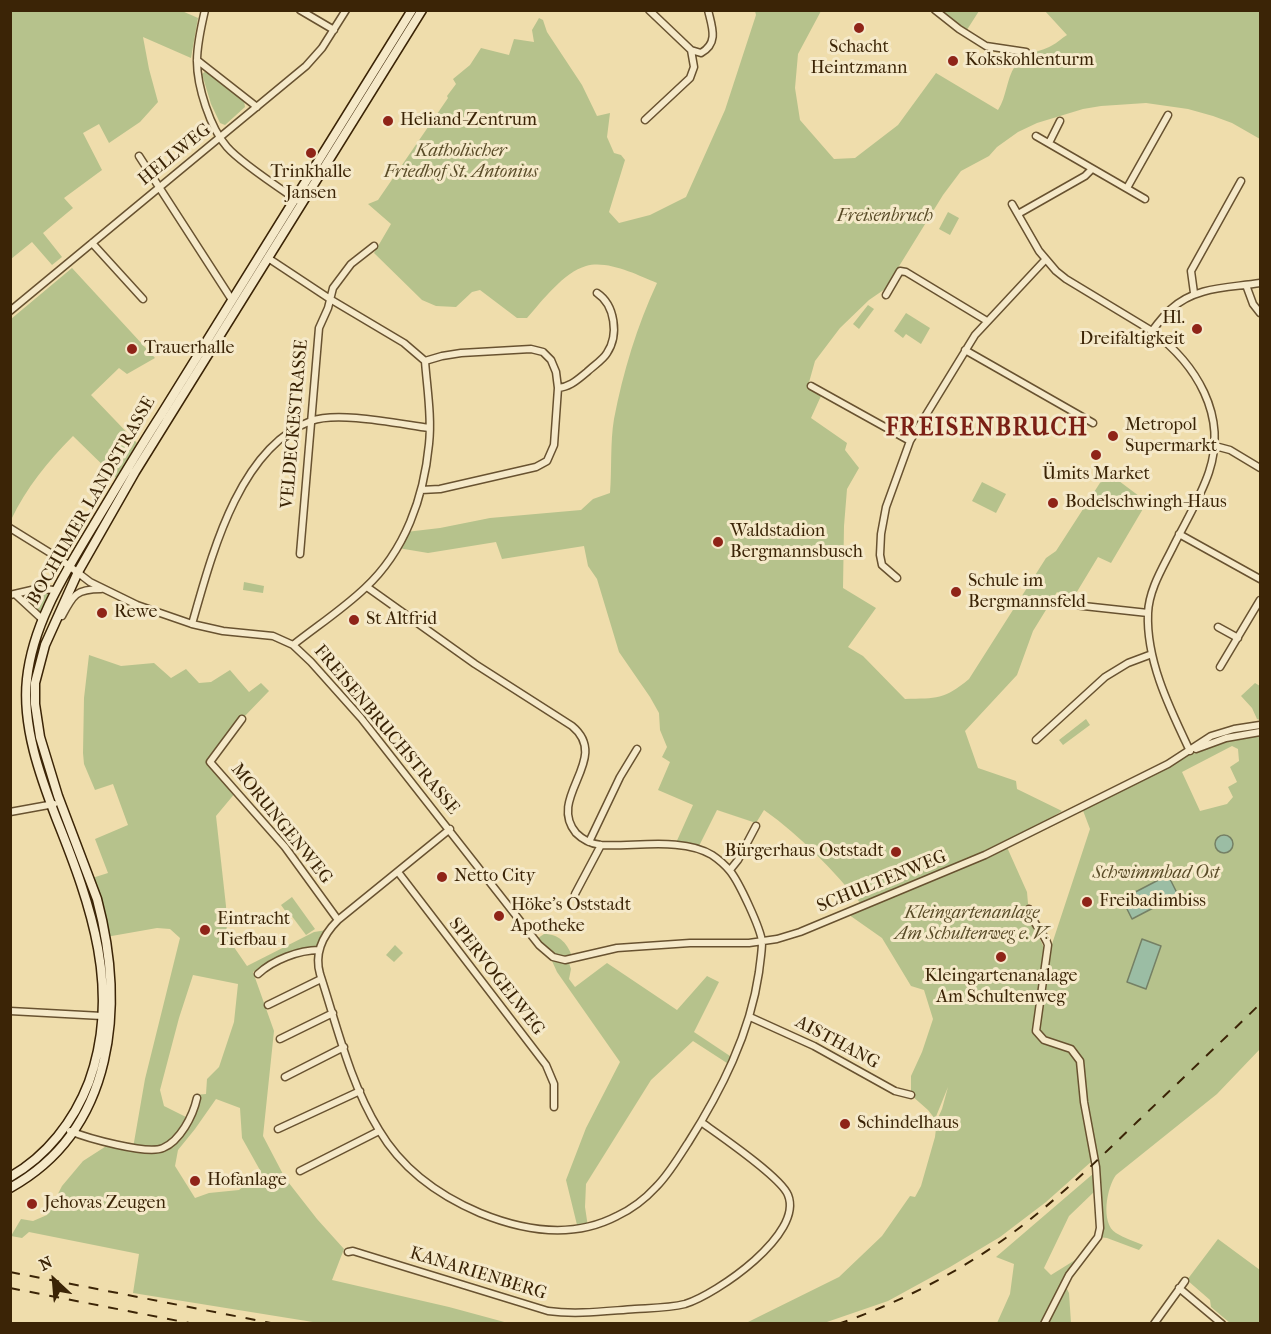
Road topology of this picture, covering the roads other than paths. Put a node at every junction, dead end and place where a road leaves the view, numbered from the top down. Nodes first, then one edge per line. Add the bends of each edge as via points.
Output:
1 (205, 10) edge
2 (300, 10) edge
3 (346, 10) edge
4 (412, 10) edge
5 (422, 10) edge
6 (649, 10) edge
7 (708, 10) edge
8 (935, 10) edge
9 (334, 30) junction
10 (691, 51) junction
11 (1026, 52) dead end
12 (197, 60) junction
13 (257, 106) junction
14 (1168, 115) dead end
15 (645, 120) dead end
16 (1060, 121) dead end
17 (1036, 136) dead end
18 (220, 138) junction
19 (1049, 143) junction
20 (139, 156) dead end
21 (1092, 169) junction
22 (1241, 181) dead end
23 (159, 188) junction
24 (1127, 188) junction
25 (1145, 199) dead end
26 (299, 201) junction
27 (1012, 204) dead end
28 (1018, 214) junction
29 (92, 243) junction
30 (374, 246) dead end
31 (268, 258) junction
32 (1046, 260) junction
33 (1260, 283) edge
34 (1246, 285) junction
35 (597, 293) dead end
36 (1194, 293) junction
37 (886, 295) dead end
38 (143, 298) dead end
39 (330, 299) junction
40 (231, 300) junction
41 (10, 311) edge
42 (1260, 313) edge
43 (987, 321) junction
44 (1152, 331) junction
45 (965, 350) junction
46 (424, 361) junction
47 (811, 386) dead end
48 (558, 388) junction
49 (311, 421) junction
50 (1093, 423) dead end
51 (429, 428) junction
52 (910, 441) junction
53 (1215, 446) junction
54 (1260, 468) edge
55 (421, 490) junction
56 (10, 528) edge
57 (1179, 534) junction
58 (300, 554) dead end
59 (70, 566) junction
60 (78, 572) junction
61 (897, 578) dead end
62 (1260, 579) edge
63 (367, 587) junction
64 (56, 590) junction
65 (105, 590) junction
66 (13, 594) edge
67 (1260, 600) edge
68 (1065, 604) dead end
69 (1148, 613) junction
70 (42, 620) junction
71 (55, 622) junction
72 (192, 624) junction
73 (1218, 627) dead end
74 (1238, 638) junction
75 (292, 645) junction
76 (1152, 654) junction
77 (1221, 667) dead end
78 (242, 719) dead end
79 (1260, 725) edge
80 (1260, 732) edge
81 (1036, 740) dead end
82 (637, 749) dead end
83 (1190, 751) junction
84 (56, 803) junction
85 (10, 812) edge
86 (756, 826) dead end
87 (450, 829) junction
88 (589, 842) junction
89 (601, 845) junction
90 (730, 870) junction
91 (398, 872) junction
92 (575, 894) dead end
93 (1029, 909) dead end
94 (338, 920) junction
95 (762, 942) junction
96 (319, 950) junction
97 (562, 960) joint
98 (258, 974) dead end
99 (321, 979) junction
100 (268, 1005) dead end
101 (10, 1011) edge
102 (333, 1013) junction
103 (102, 1016) junction
104 (750, 1017) junction
105 (280, 1039) dead end
106 (344, 1047) junction
107 (285, 1077) dead end
108 (360, 1091) junction
109 (910, 1095) dead end
110 (197, 1098) dead end
111 (554, 1107) dead end
112 (701, 1122) junction
113 (278, 1129) dead end
114 (68, 1130) junction
115 (379, 1131) junction
116 (300, 1171) dead end
117 (10, 1177) edge
118 (10, 1188) edge
119 (348, 1252) dead end
120 (1185, 1281) dead end
121 (1179, 1288) junction
122 (1044, 1323) edge
123 (1154, 1323) edge
124 (1222, 1323) edge

1 - 12 street
2 - 9 street
3 - 9 street, HELLWEG
4 - 26 main road, BOCHUMER LANDSTRASSE
5 - 26 main road, BOCHUMER LANDSTRASSE
6 - 10 street
7 - 10 street via 712,42 706,50
8 - 11 street via 986,46
9 - 13 street, HELLWEG via 306,66
10 - 15 street via 694,67 690,78
12 - 13 street
12 - 18 street via 206,106
13 - 18 street, HELLWEG
14 - 24 street
16 - 19 street
17 - 19 street
18 - 23 street, HELLWEG
18 - 26 street via 233,153
19 - 21 street
20 - 23 street
21 - 24 street
21 - 28 street
22 - 36 street via 1191,271
23 - 29 street, HELLWEG
23 - 40 street
24 - 25 street
26 - 31 main road, BOCHUMER LANDSTRASSE
26 - 40 main road, BOCHUMER LANDSTRASSE
27 - 28 street
28 - 32 street
29 - 38 street
29 - 41 street, HELLWEG
30 - 39 street, VELDECKESTRASSE via 351,264 333,288
31 - 39 street
31 - 60 main road, BOCHUMER LANDSTRASSE via 135,472
32 - 43 street
32 - 44 street via 1066,279
33 - 34 street
34 - 36 street
34 - 42 street
35 - 48 street via 604,298 613,320 612,344 606,355 575,382
36 - 44 street via 1170,309
37 - 43 street via 900,271 906,272
39 - 46 street via 404,344
39 - 49 street, VELDECKESTRASSE via 317,337
40 - 59 main road, BOCHUMER LANDSTRASSE
43 - 45 street
44 - 53 street via 1182,357 1202,387 1211,408
45 - 50 street
45 - 52 street
46 - 48 street via 461,353 531,349 543,352 551,360
46 - 51 street
47 - 52 street
48 - 55 street via 554,445 548,461 537,467
49 - 51 street via 365,420
49 - 58 street, VELDECKESTRASSE
49 - 72 street via 268,452 232,504
51 - 55 street
52 - 61 street via 880,534 882,565
53 - 54 street
53 - 57 street via 1209,472
55 - 63 street via 401,543
56 - 59 street, FREISENBRUCHSTRASSE
57 - 62 street
57 - 69 street via 1159,576
59 - 60 street, FREISENBRUCHSTRASSE
59 - 64 main road, BOCHUMER LANDSTRASSE
60 - 65 street, FREISENBRUCHSTRASSE
60 - 71 main road, BOCHUMER LANDSTRASSE
63 - 75 street
63 - 88 street via 579,733 586,755 568,811 574,830
64 - 66 street
64 - 70 main road, BOCHUMER LANDSTRASSE
65 - 71 street, BOCHUMER LANDSTRASSE via 77,593
65 - 72 street, FREISENBRUCHSTRASSE
66 - 70 street
67 - 74 street
68 - 69 street
69 - 76 street
70 - 84 main road, BOCHUMER LANDSTRASSE via 29,661 27,706 31,739
71 - 84 main road, BOCHUMER LANDSTRASSE via 40,656 35,704
72 - 75 street, FREISENBRUCHSTRASSE via 273,636
73 - 74 street
74 - 77 street
75 - 87 street, FREISENBRUCHSTRASSE via 361,718
76 - 81 street via 1105,677
76 - 83 street
78 - 94 street, MORUNGENWEG via 210,762 285,847
79 - 83 street, SCHULTENWEG via 1221,732
80 - 83 street, SCHULTENWEG via 1226,738
82 - 88 street
83 - 95 street, SCHULTENWEG via 978,859 800,932
84 - 85 street
84 - 103 main road, BOCHUMER LANDSTRASSE via 99,947
84 - 114 main road, BOCHUMER LANDSTRASSE via 100,909 112,992 102,1073 90,1102
86 - 90 street
87 - 91 street
87 - 97 street, FREISENBRUCHSTRASSE via 539,945
88 - 89 street
89 - 90 street via 688,846 710,854
89 - 92 street
90 - 95 street
91 - 94 street
91 - 111 street, SPERVOGELWEG via 546,1065 554,1084
93 - 122 street via 1048,945 1036,1031 1044,1040 1071,1049 1080,1061 1096,1167 1100,1228 1098,1237 1072,1269
94 - 96 street via 328,930
95 - 97 street, SCHULTENWEG via 633,946
95 - 104 street
96 - 98 street via 287,957
96 - 99 street
99 - 100 street
99 - 102 street
101 - 103 street
102 - 105 street
102 - 106 street
103 - 114 main road, BOCHUMER LANDSTRASSE via 92,1074
104 - 109 street, AISTHANG
104 - 112 street
106 - 107 street
106 - 108 street
108 - 113 street
108 - 115 street
110 - 114 street via 195,1109 179,1135 160,1150 98,1140
112 - 115 street via 659,1185 645,1198 602,1223 565,1231 528,1228 468,1208 418,1176
112 - 119 street, KANARIENBERG via 777,1181 788,1193 791,1206 782,1231 757,1258 723,1284 686,1304 548,1311
114 - 117 main road, BOCHUMER LANDSTRASSE via 35,1161
114 - 118 main road, BOCHUMER LANDSTRASSE via 39,1169
115 - 116 street
120 - 121 street
121 - 123 street
121 - 124 street

